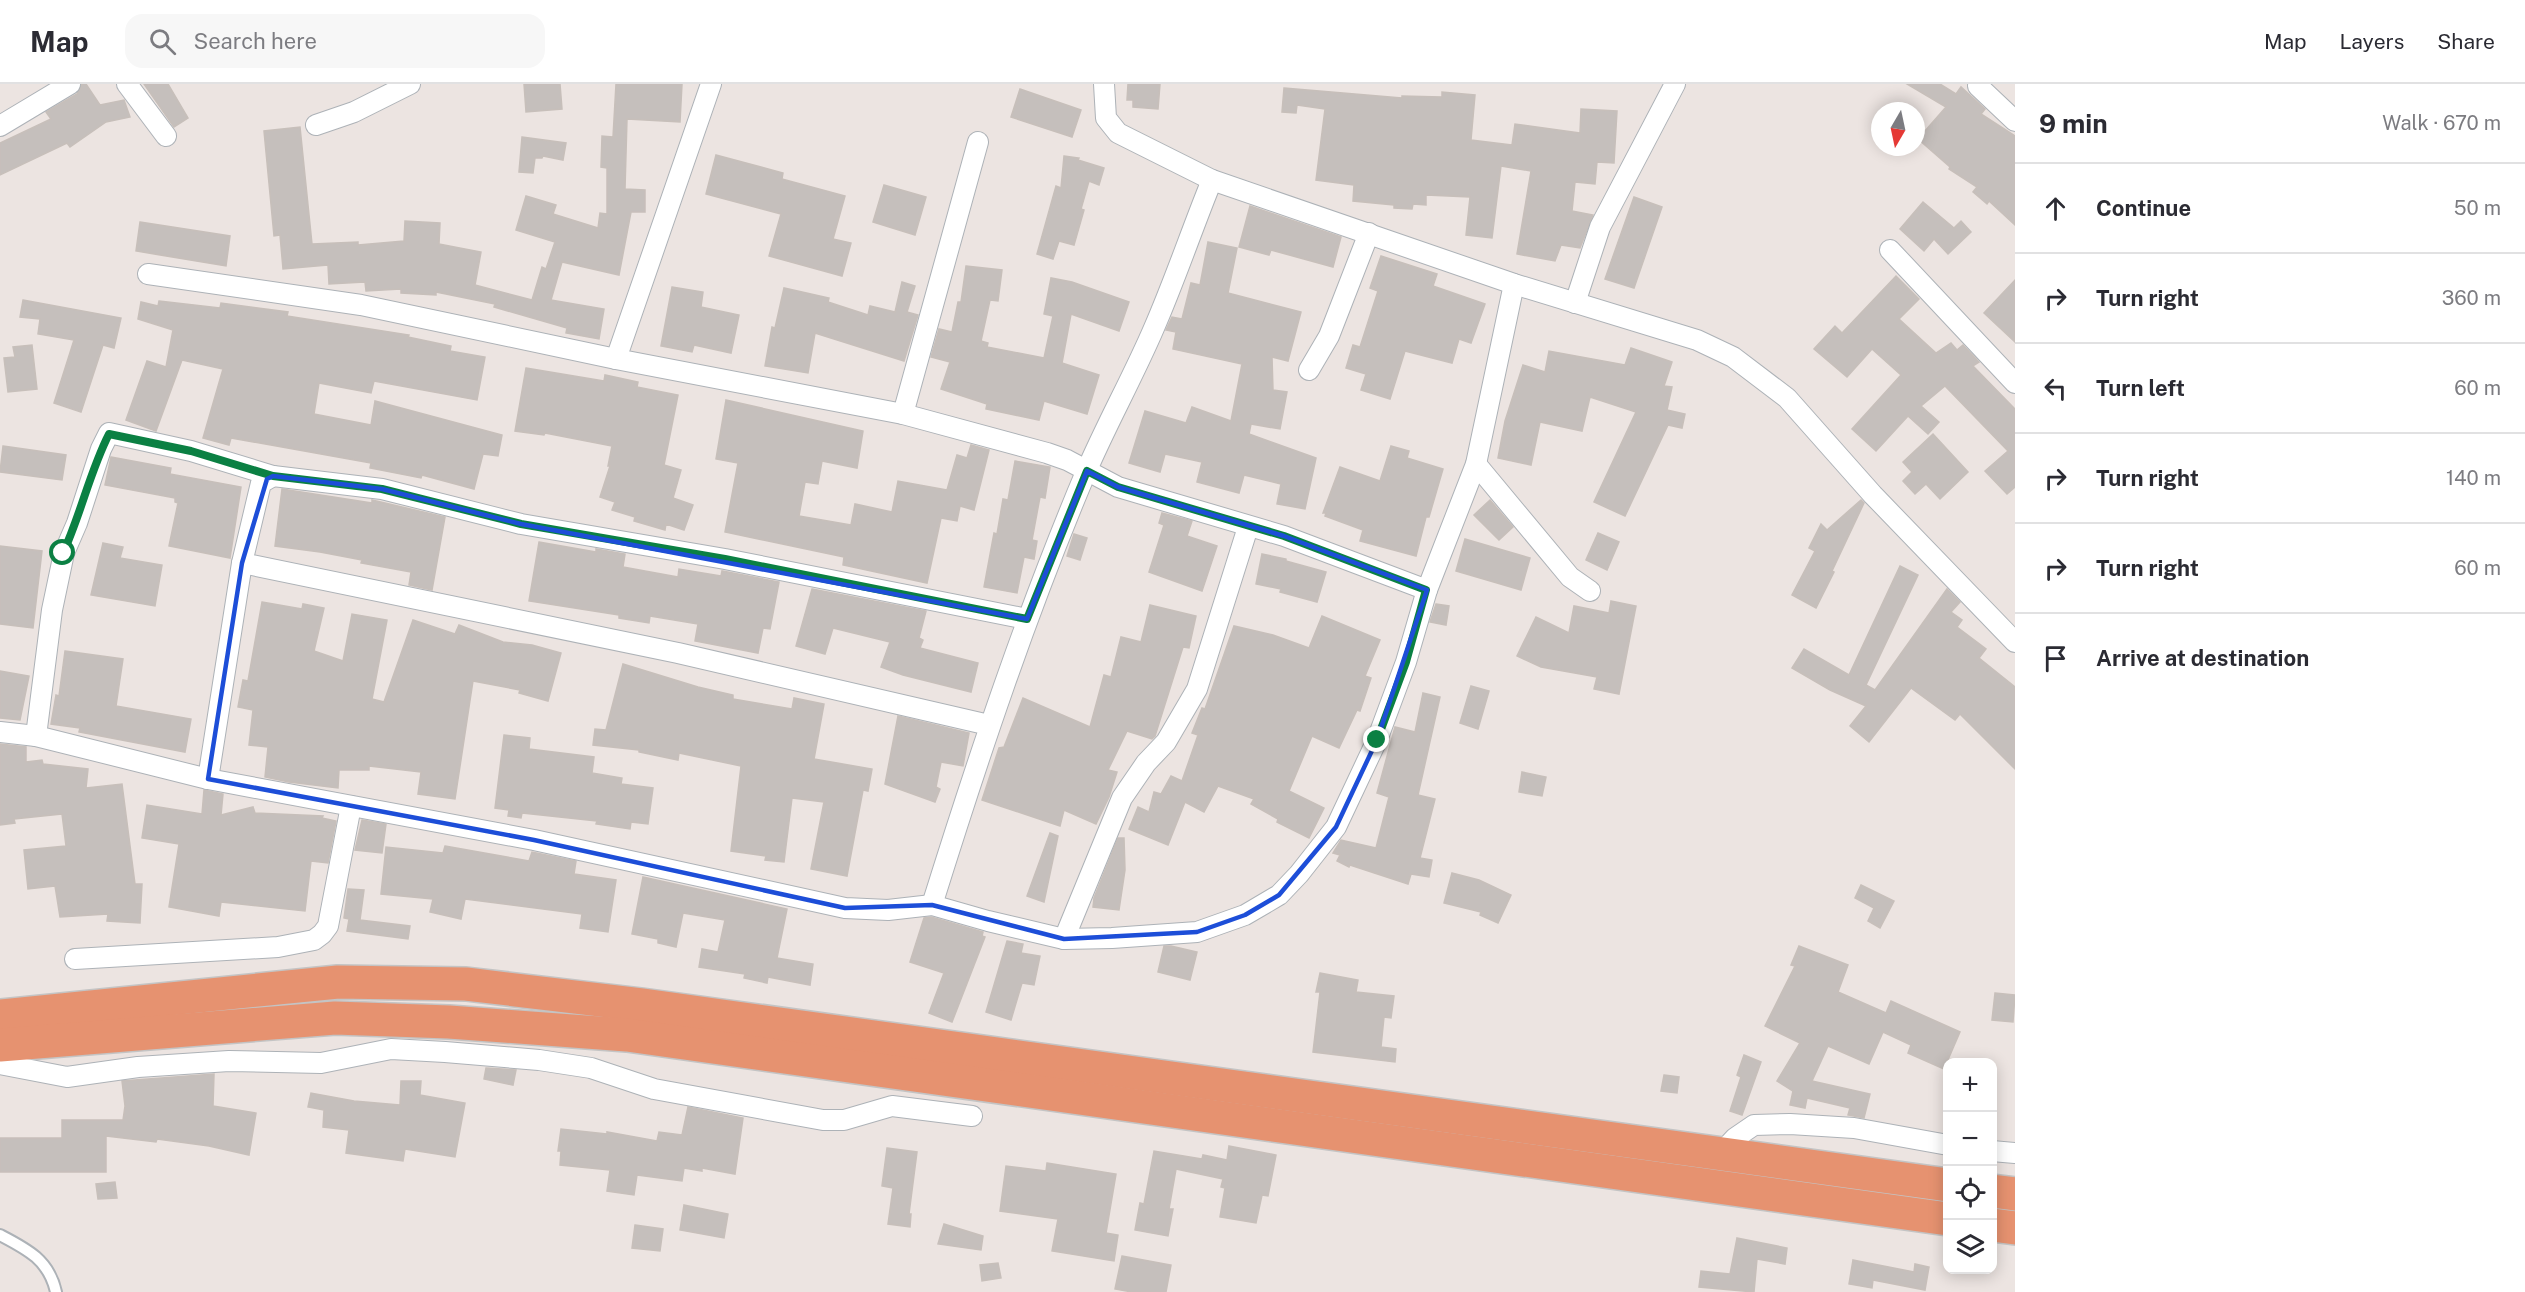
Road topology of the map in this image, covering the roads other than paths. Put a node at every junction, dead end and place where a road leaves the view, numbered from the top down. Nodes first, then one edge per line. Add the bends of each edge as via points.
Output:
1 (70, 84) edge
2 (127, 84) edge
3 (410, 84) edge
4 (711, 84) edge
5 (1104, 84) edge
6 (1675, 84) edge
7 (1978, 86) dead end
8 (2015, 122) edge
9 (316, 125) dead end
10 (0, 126) edge
11 (166, 136) dead end
12 (978, 142) dead end
13 (1212, 180) junction
14 (1369, 233) junction
15 (1890, 250) dead end
16 (148, 274) dead end
17 (1514, 284) junction
18 (1575, 303) junction
19 (616, 359) junction
20 (1309, 370) dead end
21 (2015, 383) edge
22 (903, 414) junction
23 (1476, 464) junction
24 (1087, 471) junction
25 (273, 476) junction
26 (1248, 527) junction
27 (242, 563) junction
28 (1426, 590) junction
29 (1590, 591) dead end
30 (1027, 619) junction
31 (2015, 642) edge
32 (989, 724) junction
33 (0, 732) edge
34 (36, 736) junction
35 (208, 779) junction
36 (351, 806) junction
37 (932, 905) junction
38 (1064, 939) junction
39 (75, 958) dead end
40 (0, 1016) edge
41 (0, 1045) edge
42 (0, 1064) edge
43 (972, 1116) dead end
44 (1943, 1144) edge
45 (1997, 1151) edge
46 (2015, 1153) edge
47 (1720, 1154) junction
48 (1943, 1184) edge
49 (1997, 1192) edge
50 (2015, 1194) edge
51 (1943, 1218) edge
52 (1997, 1226) edge
53 (2015, 1228) edge
54 (0, 1235) edge
55 (56, 1292) edge

1 - 10 street
2 - 11 street
3 - 9 street via 354,112
4 - 19 street
5 - 13 street via 1106,118 1118,133
6 - 18 street via 1600,227
7 - 8 street
12 - 22 street
13 - 14 street
13 - 24 street via 1154,328
14 - 17 street
14 - 20 street via 1329,336
15 - 21 street
16 - 19 street via 361,305
17 - 18 street
17 - 23 street
18 - 31 street via 1697,339 1733,357 1787,398 1873,495
19 - 22 street
22 - 24 street via 1047,453
23 - 28 street
23 - 29 street via 1570,577
24 - 26 street via 1118,487
24 - 30 street
25 - 27 street via 261,483
25 - 30 street via 382,489 521,524 725,559
25 - 34 street via 191,451 109,434 63,553
26 - 28 street via 1284,536
26 - 38 street via 1197,689 1167,742 1146,763 1122,798
27 - 32 street via 711,660
27 - 35 street
28 - 38 street via 1406,662 1377,740 1336,827 1279,895 1245,915 1197,932
30 - 32 street
32 - 37 street
33 - 34 street
34 - 35 street
35 - 36 street
36 - 37 street via 545,842 845,908 888,910
36 - 39 street via 328,926 314,940 278,947
37 - 38 street
40 - 47 highway via 338,982 466,984
41 - 51 highway via 335,1018 627,1035
42 - 43 street via 68,1077 138,1067 229,1061 321,1063 391,1049 539,1060 591,1068 654,1089 823,1120 844,1120 892,1106
44 - 47 street via 1854,1128 1754,1125
45 - 46 street
47 - 48 highway
49 - 50 highway
52 - 53 highway
54 - 55 lane via 34,1252 54,1280

